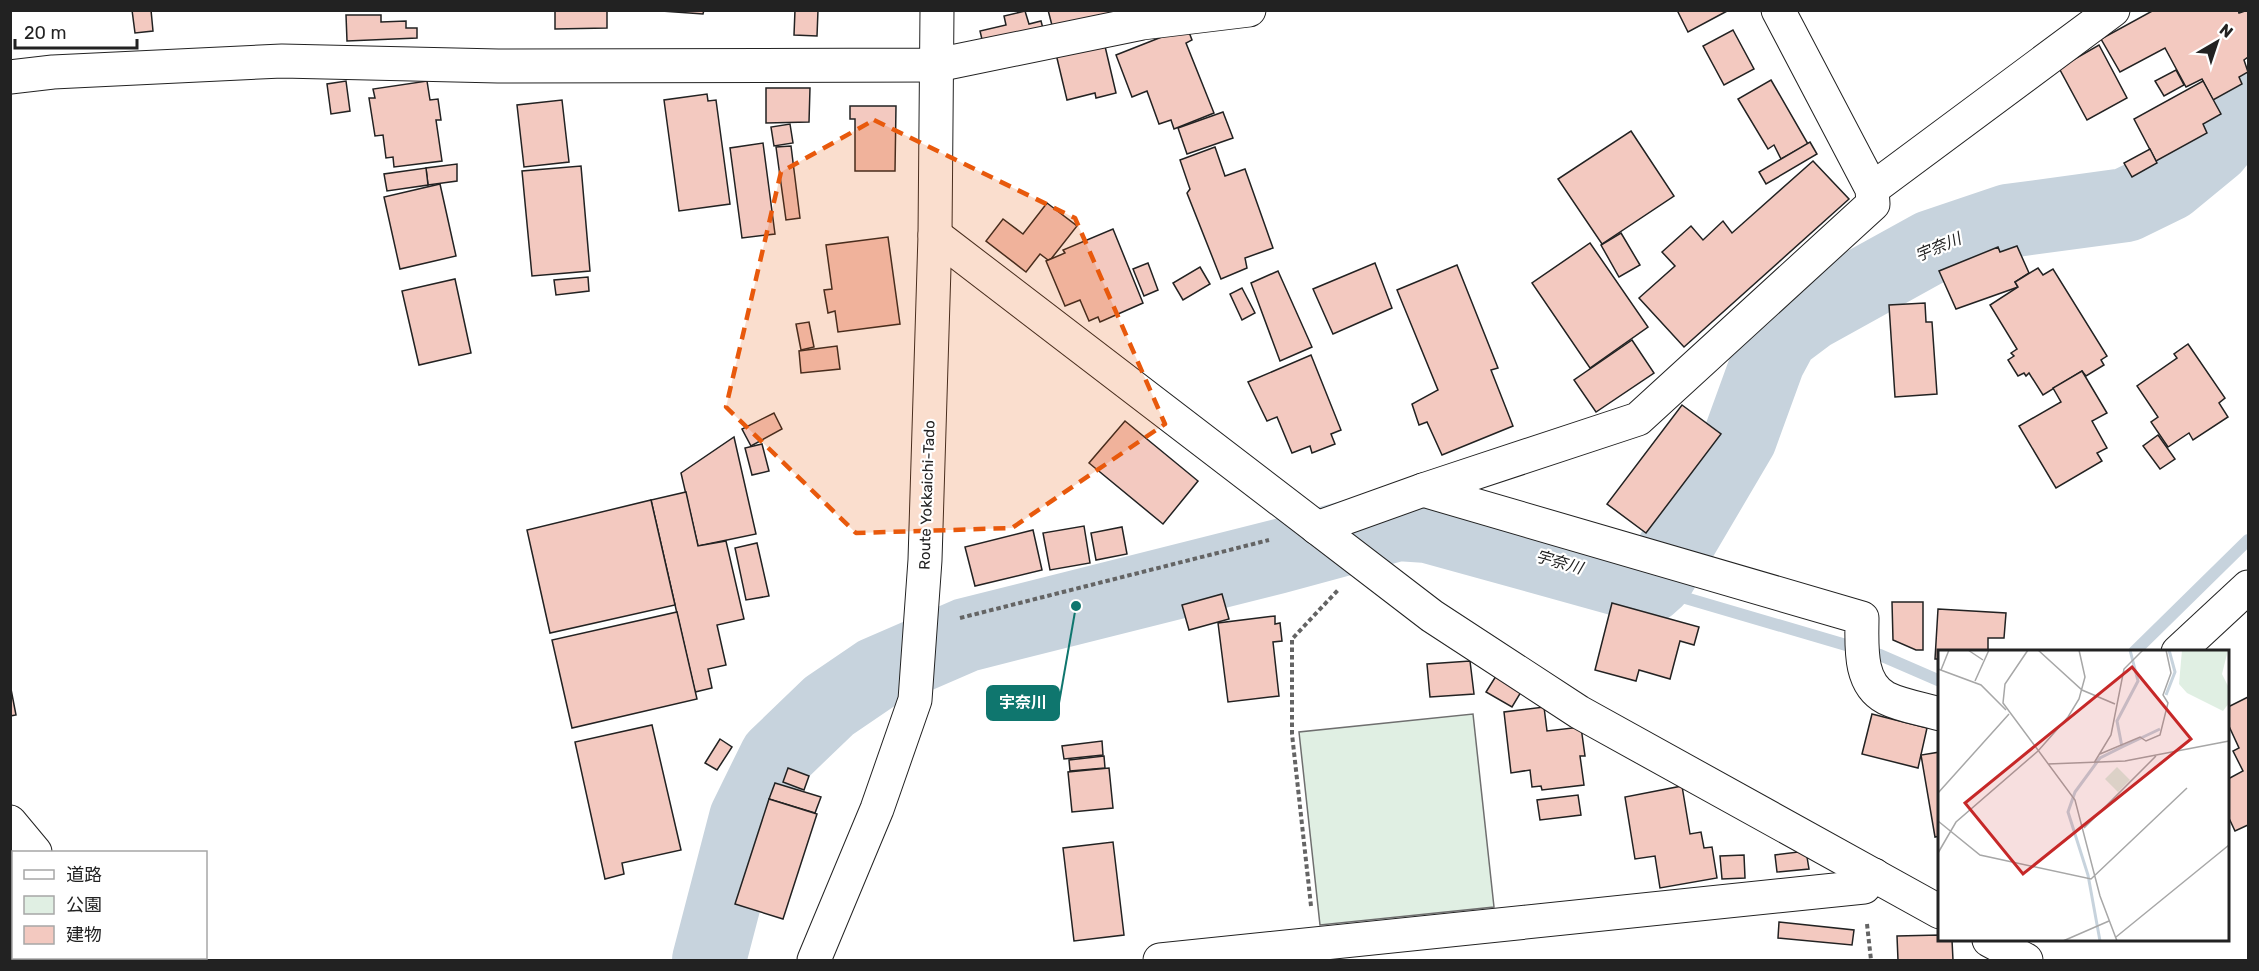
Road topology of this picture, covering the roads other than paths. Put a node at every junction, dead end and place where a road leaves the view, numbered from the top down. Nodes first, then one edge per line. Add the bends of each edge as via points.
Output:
1 (937, 10) edge
2 (1250, 10) edge
3 (1778, 10) edge
4 (2113, 10) edge
5 (937, 65) junction
6 (10, 77) edge
7 (1872, 189) junction
8 (935, 235) junction
9 (1423, 490) junction
10 (1320, 531) junction
11 (2248, 587) edge
12 (2179, 650) edge
13 (1938, 713) edge
14 (10, 822) edge
15 (34, 851) edge
16 (1874, 875) junction
17 (1938, 911) edge
18 (1993, 941) edge
19 (814, 960) edge
20 (1160, 960) edge
21 (2026, 960) edge

1 - 5 street, Route Yokkaichi-Tado
2 - 5 street via 1142,23
3 - 7 street
4 - 7 street
5 - 6 street via 498,66 282,61
5 - 8 street, Route Yokkaichi-Tado
7 - 9 street via 1873,204 1638,419
8 - 10 street
8 - 19 street, Route Yokkaichi-Tado via 926,560 915,700 877,809
9 - 10 street
9 - 13 street via 1862,618 1869,683 1885,697
10 - 16 street via 1432,616 1579,712
11 - 12 street
14 - 15 street
16 - 17 street
16 - 20 street via 1864,887
18 - 21 street

